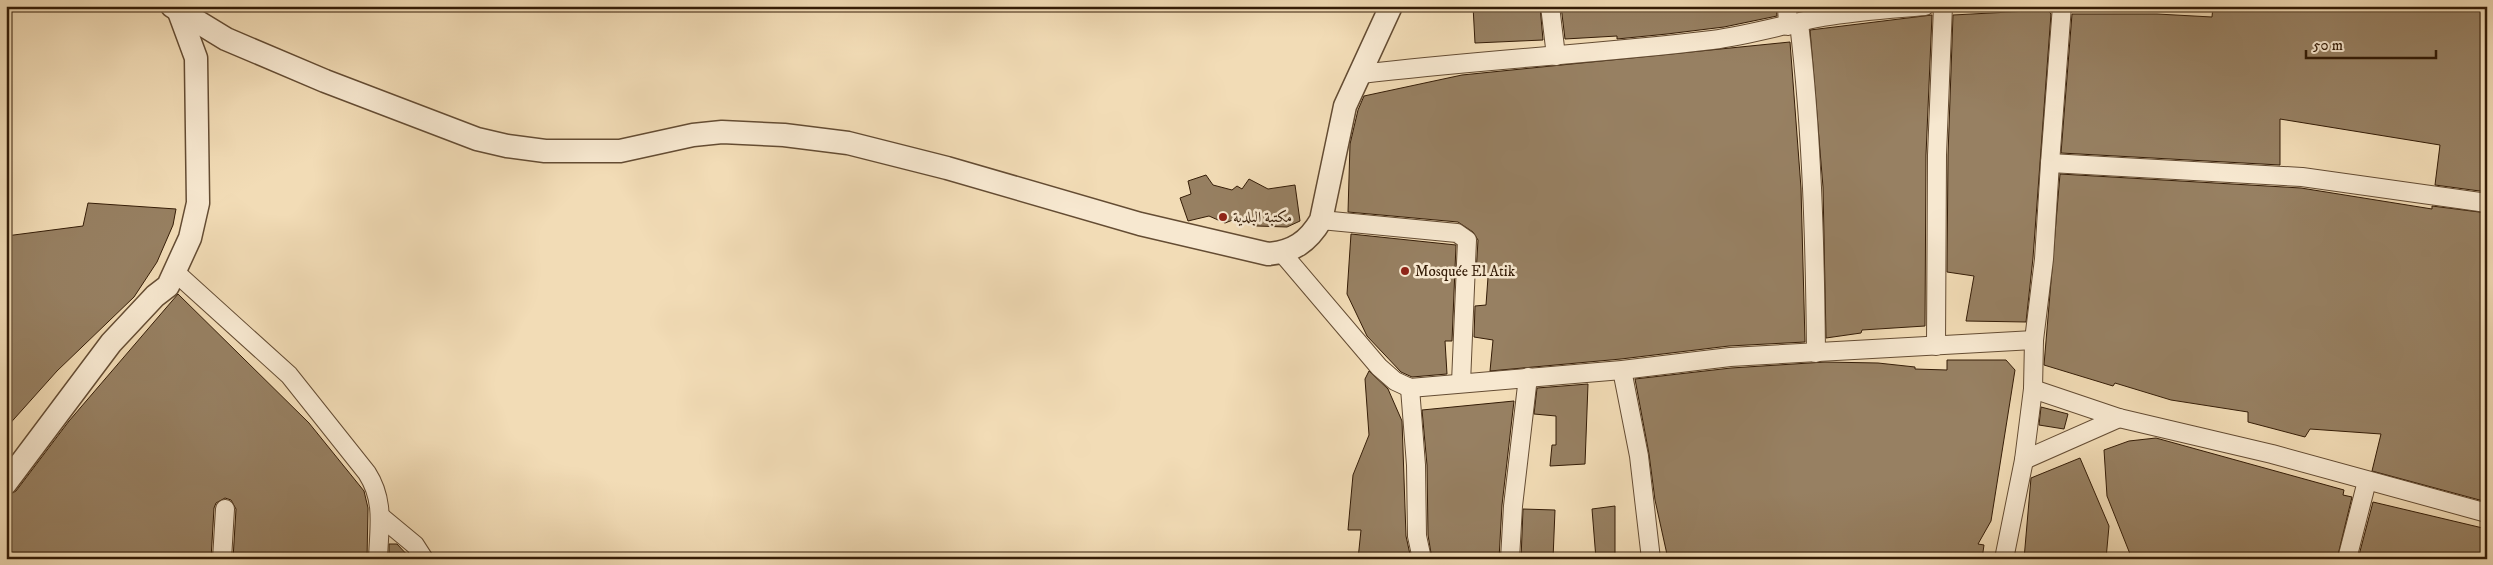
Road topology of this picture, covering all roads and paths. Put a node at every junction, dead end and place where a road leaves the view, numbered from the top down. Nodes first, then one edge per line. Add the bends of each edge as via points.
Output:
1 (1391, 6) edge
2 (1550, 6) edge
3 (1787, 6) edge
4 (1925, 6) edge
5 (1942, 6) edge
6 (2062, 6) edge
7 (176, 9) edge
8 (1794, 24) junction
9 (226, 39) junction
10 (1556, 56) junction
11 (196, 58) junction
12 (1361, 74) junction
13 (2050, 163) junction
14 (2487, 203) edge
15 (1321, 220) junction
16 (1282, 253) junction
17 (174, 271) junction
18 (2034, 340) junction
19 (1936, 346) junction
20 (1816, 353) junction
21 (1622, 370) junction
22 (1528, 377) junction
23 (1461, 382) junction
24 (1410, 388) junction
25 (2033, 389) junction
26 (2119, 418) junction
27 (2024, 460) junction
28 (2367, 482) junction
29 (6, 483) edge
30 (225, 509) dead end
31 (2487, 513) edge
32 (380, 516) junction
33 (222, 559) edge
34 (378, 559) edge
35 (424, 559) edge
36 (1422, 559) edge
37 (1510, 559) edge
38 (1651, 559) edge
39 (2004, 559) edge
40 (2348, 559) edge

1 - 12 street
2 - 10 street
3 - 8 street
4 - 8 street via 1825,17
5 - 19 street
6 - 13 street
7 - 9 street
7 - 11 street
8 - 10 street via 1714,40
8 - 20 street via 1807,90
9 - 11 street
9 - 16 street via 477,139 507,146 545,151 620,151 722,132 848,143 1140,224 1250,251
10 - 12 street
11 - 17 street via 198,203 190,238
12 - 15 street via 1340,122
13 - 14 street via 2302,177
13 - 18 street via 2044,259
15 - 16 street via 1312,236
15 - 23 street via 1457,233 1467,240
16 - 24 street via 1379,368
17 - 29 street via 168,286 111,343
17 - 32 street via 295,382 368,473 377,488
18 - 19 street
18 - 25 street
19 - 20 street
20 - 21 street via 1730,357
21 - 22 street
21 - 38 street via 1640,456
22 - 23 street
22 - 37 street
23 - 24 street
24 - 36 street via 1417,536
25 - 26 street
25 - 27 street
26 - 27 street
26 - 28 street via 2272,454
27 - 39 street
28 - 31 street
28 - 40 street
30 - 33 street
32 - 34 street
32 - 35 street via 415,545

